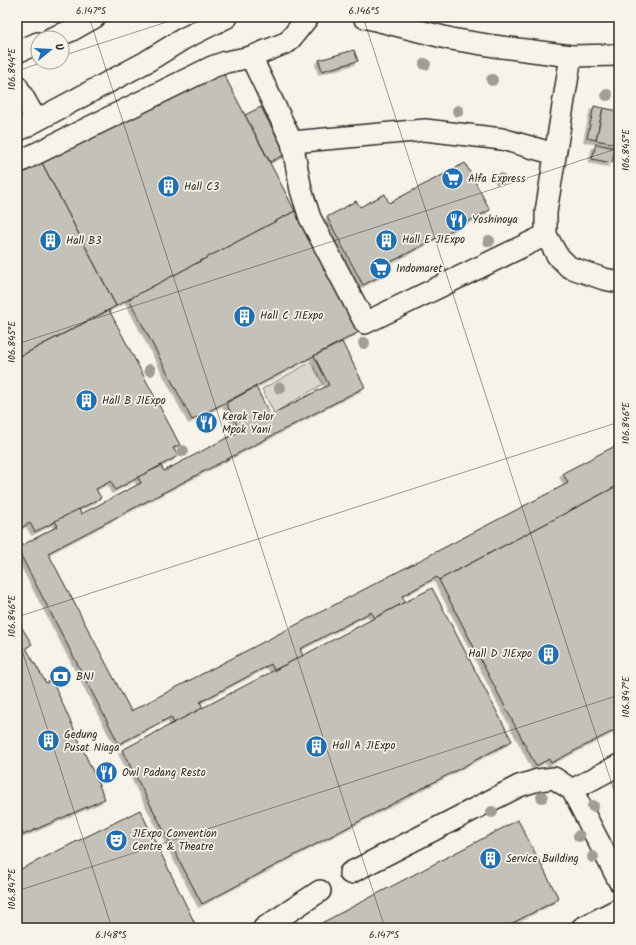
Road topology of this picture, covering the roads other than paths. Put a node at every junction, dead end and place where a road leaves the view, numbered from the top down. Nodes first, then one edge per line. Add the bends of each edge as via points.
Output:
1 (95, 17) edge
2 (227, 17) edge
3 (308, 17) edge
4 (364, 17) edge
5 (392, 20) edge
6 (70, 31) edge
7 (30, 46) edge
8 (17, 52) edge
9 (619, 55) edge
10 (571, 56) junction
11 (251, 57) junction
12 (17, 86) edge
13 (36, 120) junction
14 (17, 131) edge
15 (292, 142) junction
16 (555, 154) junction
17 (17, 163) edge
18 (546, 235) junction
19 (619, 282) edge
20 (619, 765) edge
21 (572, 790) junction
22 (350, 873) dead end
23 (617, 874) edge
24 (320, 891) dead end
25 (619, 909) edge
26 (264, 928) edge
27 (582, 928) edge

1 - 6 lane
2 - 13 lane
3 - 11 lane via 288,42
4 - 5 lane
5 - 10 lane via 451,39
7 - 8 lane
9 - 10 lane
10 - 16 lane
11 - 15 lane
11 - 17 lane via 212,67
12 - 13 lane
13 - 14 lane
15 - 16 lane via 425,130 502,139
15 - 18 lane via 301,190 310,218 365,323
16 - 18 lane via 546,212
18 - 19 lane via 556,255 569,267
20 - 21 lane
21 - 22 lane via 554,778 519,786
21 - 23 lane
24 - 26 lane
25 - 27 lane

